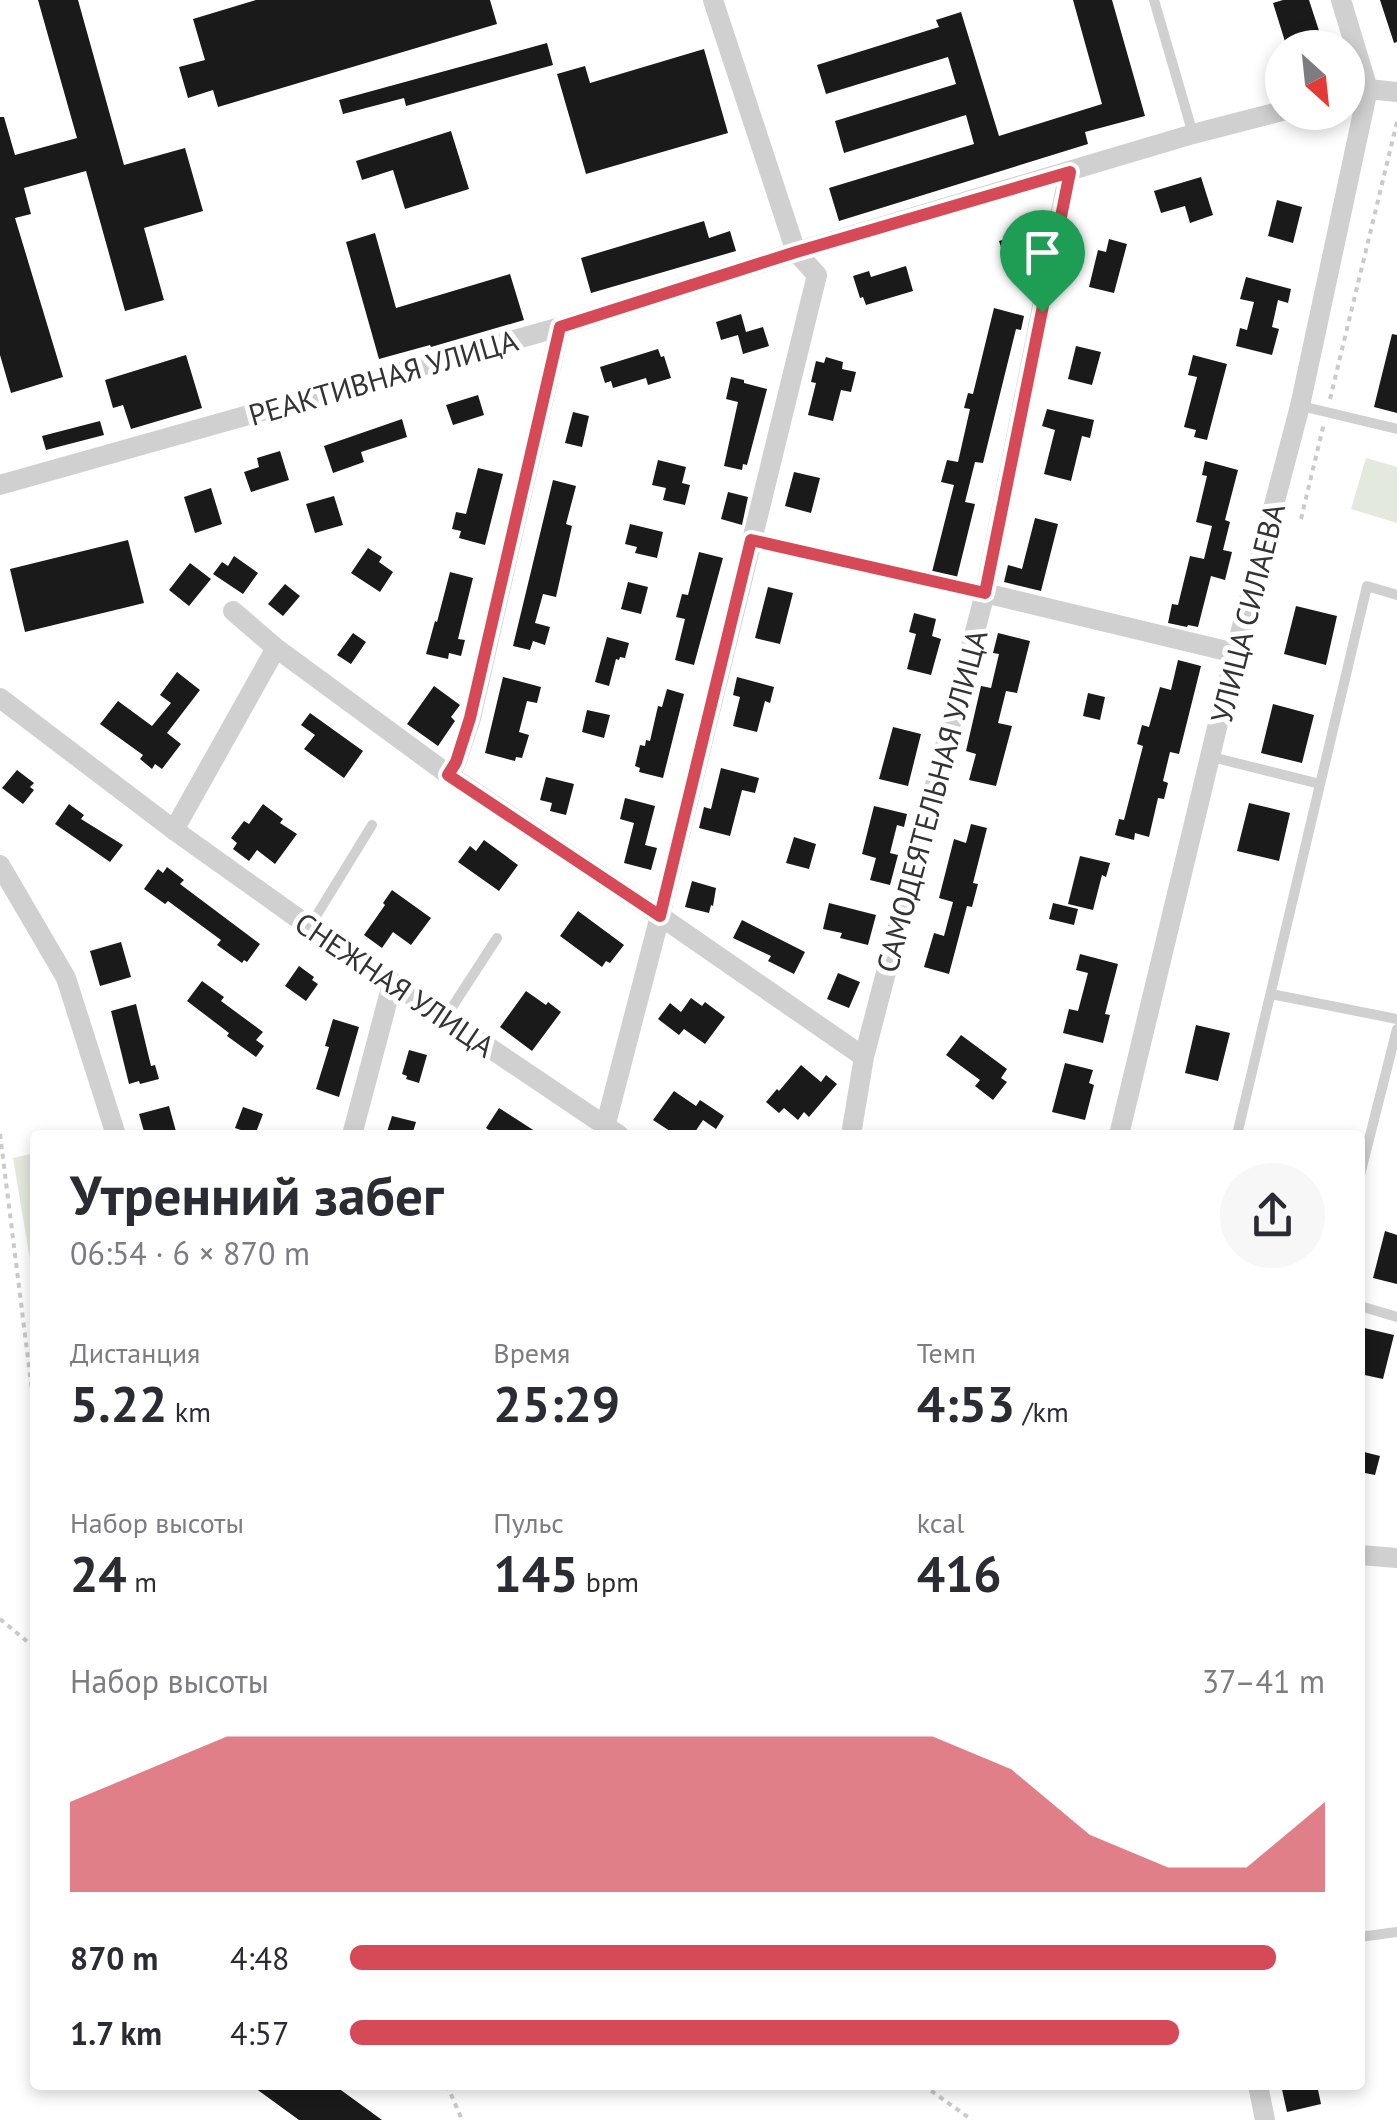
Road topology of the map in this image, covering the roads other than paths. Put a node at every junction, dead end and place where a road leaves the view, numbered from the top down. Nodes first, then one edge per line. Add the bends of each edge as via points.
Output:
1 (713, 0) edge
2 (1154, 0) edge
3 (1341, 0) edge
4 (1347, 30) edge
5 (1365, 91) edge
6 (1397, 92) edge
7 (1265, 115) edge
8 (1351, 130) edge
9 (1193, 134) junction
10 (1070, 172) junction
11 (796, 252) junction
12 (560, 327) junction
13 (1300, 406) junction
14 (1397, 429) edge
15 (0, 486) edge
16 (751, 540) junction
17 (985, 593) junction
18 (1397, 595) edge
19 (232, 611) dead end
20 (276, 648) junction
21 (1235, 653) junction
22 (0, 698) edge
23 (1212, 757) junction
24 (448, 775) junction
25 (1320, 784) junction
26 (372, 825) dead end
27 (174, 830) junction
28 (0, 865) edge
29 (660, 916) junction
30 (310, 927) junction
31 (497, 938) dead end
32 (392, 984) junction
33 (1270, 994) junction
34 (445, 1019) junction
35 (1397, 1019) edge
36 (1397, 1029) edge
37 (864, 1057) junction
38 (114, 1130) edge
39 (353, 1130) edge
40 (606, 1130) edge
41 (609, 1130) edge
42 (852, 1130) edge
43 (1121, 1130) edge
44 (1238, 1130) edge
45 (1365, 1155) edge
46 (1365, 1307) edge
47 (1397, 1317) edge
48 (1365, 1555) edge
49 (1397, 1558) edge
50 (1397, 1932) edge
51 (1365, 1936) edge
52 (1259, 2090) edge
53 (1265, 2120) edge

1 - 11 street
2 - 9 lane
3 - 4 street
5 - 6 street
7 - 9 street, РЕАКТИВНАЯ УЛИЦА
8 - 13 street, УЛИЦА СИЛАЕВА
9 - 10 street, РЕАКТИВНАЯ УЛИЦА
10 - 11 street, РЕАКТИВНАЯ УЛИЦА
10 - 17 street, САМОДЕЯТЕЛЬНАЯ УЛИЦА
11 - 12 street, РЕАКТИВНАЯ УЛИЦА
11 - 16 street via 817,275
12 - 15 street, РЕАКТИВНАЯ УЛИЦА
12 - 24 street via 470,718
13 - 14 lane
13 - 21 street, УЛИЦА СИЛАЕВА
16 - 17 lane
16 - 29 street
17 - 21 street
17 - 37 street, САМОДЕЯТЕЛЬНАЯ УЛИЦА
18 - 25 lane via 1367,586
19 - 20 street
20 - 24 street
20 - 27 street
21 - 23 street, УЛИЦА СИЛАЕВА
22 - 27 street, СНЕЖНАЯ УЛИЦА
23 - 25 lane
23 - 43 street, УЛИЦА СИЛАЕВА
24 - 29 street
25 - 33 lane
26 - 30 lane
27 - 30 street, СНЕЖНАЯ УЛИЦА
28 - 38 street via 66,978
29 - 37 street
29 - 41 street
30 - 32 street, СНЕЖНАЯ УЛИЦА
31 - 34 lane
32 - 34 street, СНЕЖНАЯ УЛИЦА
32 - 39 street
33 - 35 lane
33 - 44 lane
34 - 40 street, СНЕЖНАЯ УЛИЦА
36 - 45 lane
37 - 42 street, САМОДЕЯТЕЛЬНАЯ УЛИЦА
46 - 47 lane
48 - 49 street
50 - 51 lane
52 - 53 street

